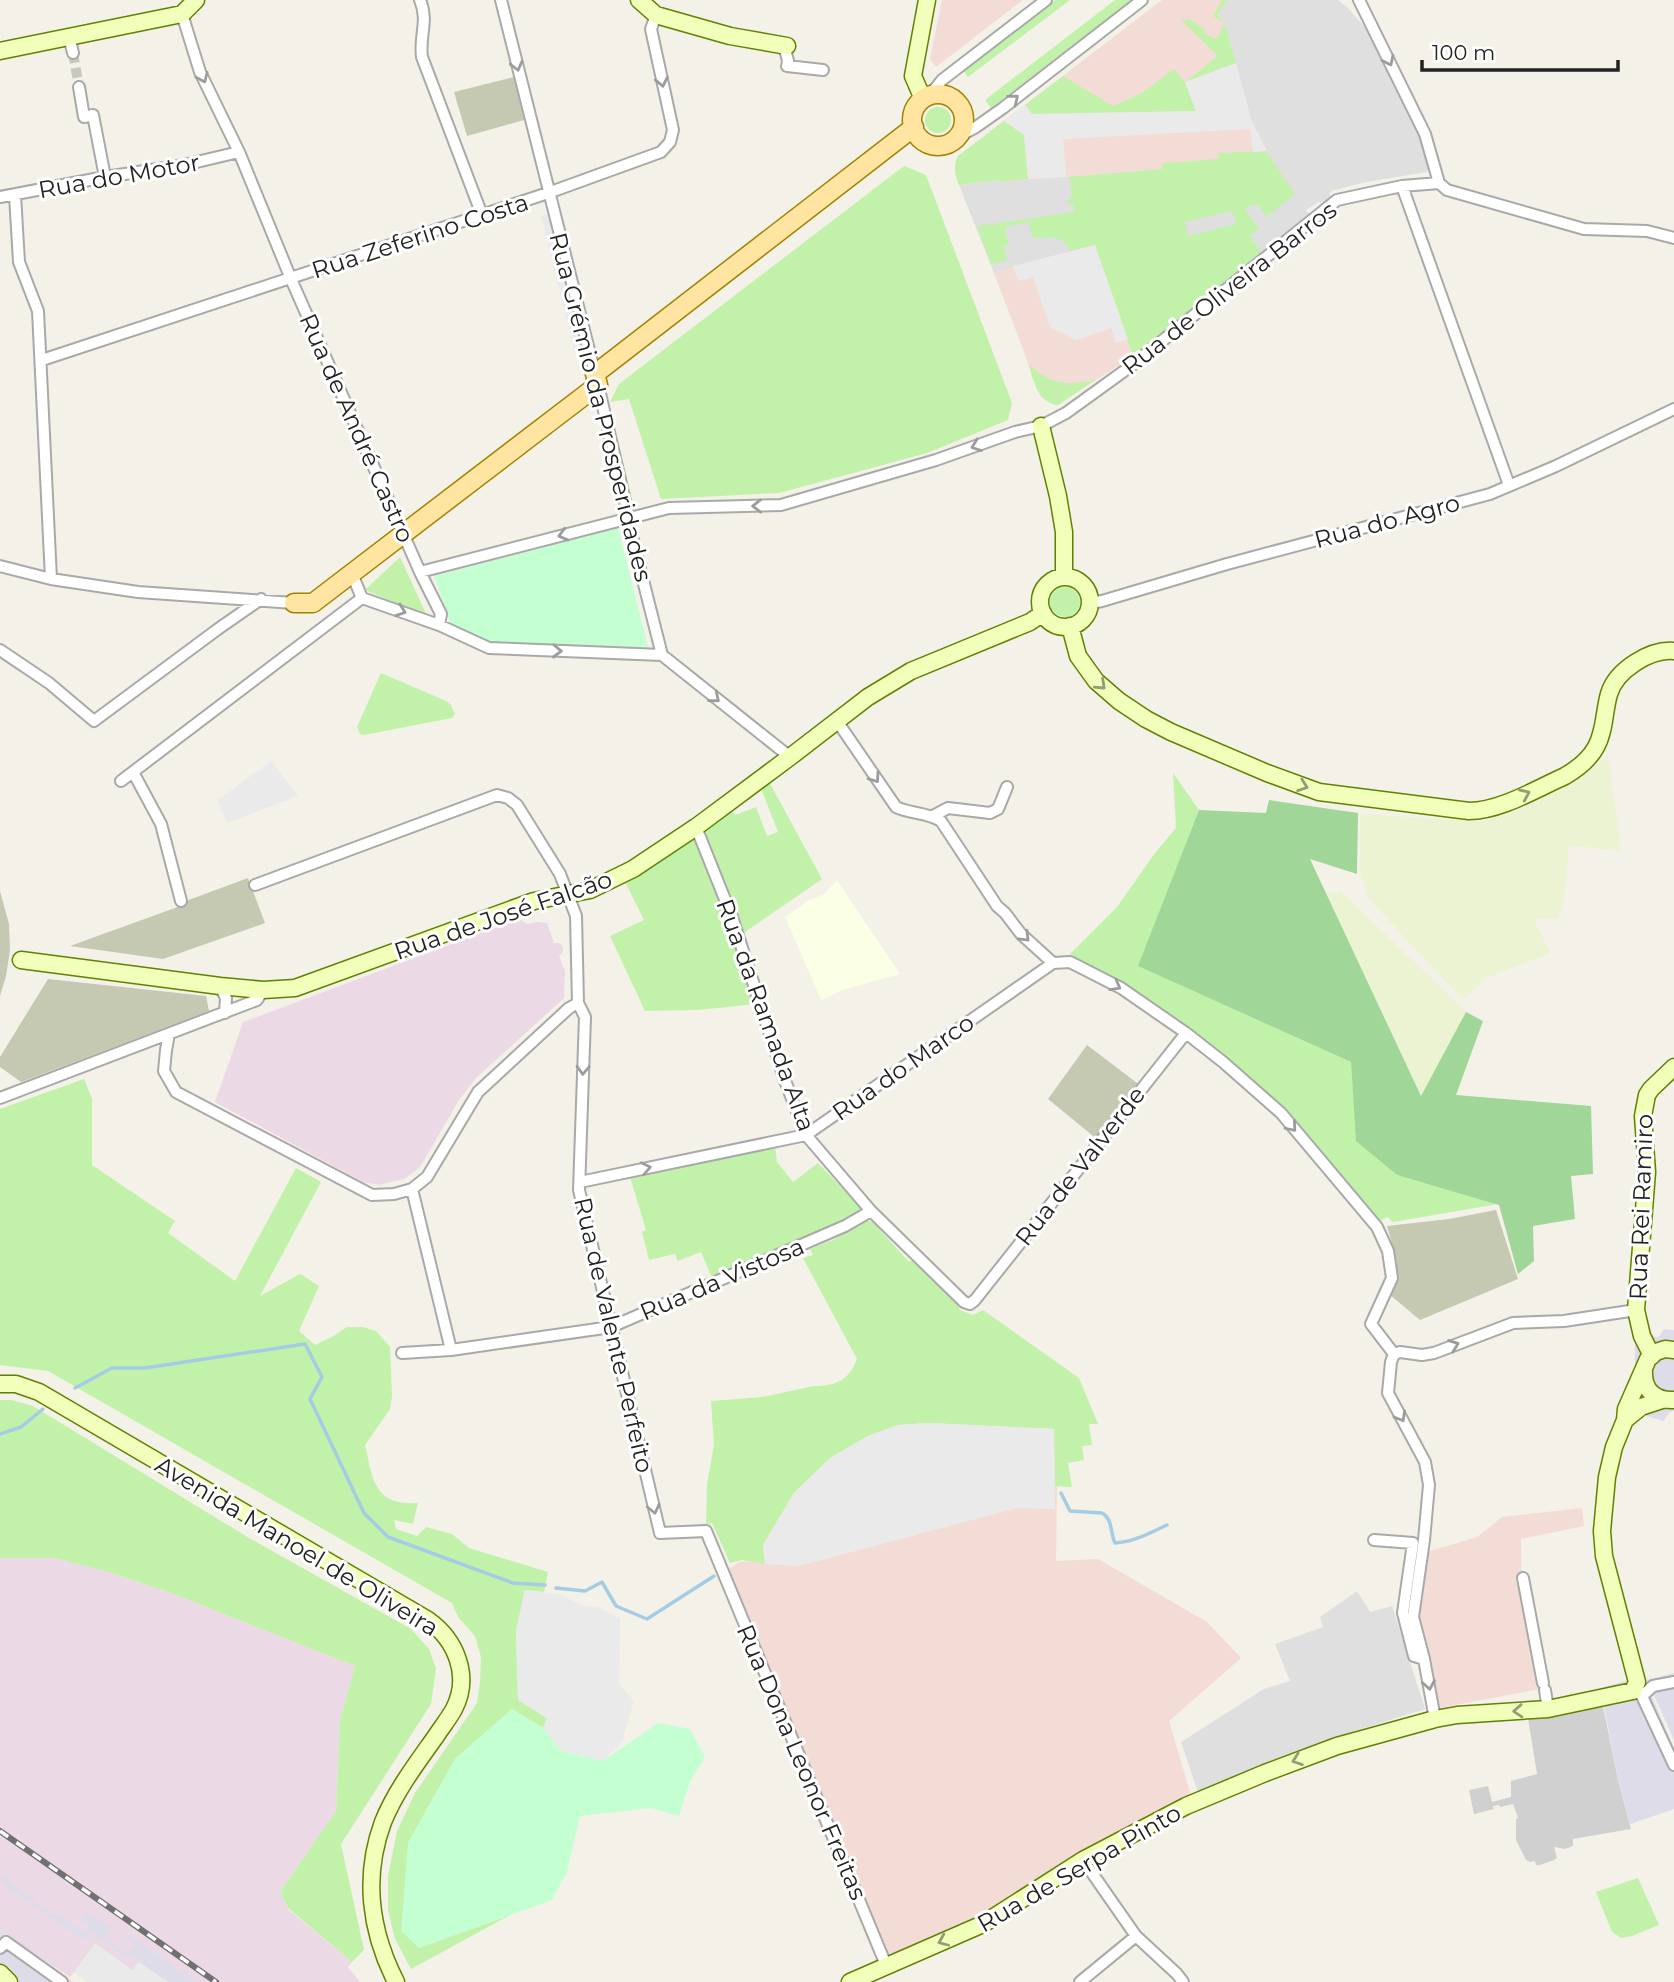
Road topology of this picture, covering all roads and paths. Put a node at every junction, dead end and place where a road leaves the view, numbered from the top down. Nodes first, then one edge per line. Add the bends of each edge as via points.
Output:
1 (196, 0) edge
2 (419, 0) edge
3 (501, 0) edge
4 (639, 0) edge
5 (927, 0) edge
6 (1046, 0) edge
7 (1142, 0) edge
8 (1359, 0) edge
9 (182, 14) junction
10 (656, 15) junction
11 (69, 36) junction
12 (785, 45) joint
13 (0, 51) edge
14 (73, 54) tunnel mouth
15 (823, 71) dead end
16 (79, 87) tunnel mouth
17 (926, 97) junction
18 (914, 127) junction
19 (957, 137) junction
20 (239, 152) junction
21 (105, 177) junction
22 (1439, 183) junction
23 (1402, 186) junction
24 (548, 193) junction
25 (15, 195) junction
26 (0, 197) edge
27 (482, 215) junction
28 (1674, 238) edge
29 (291, 279) junction
30 (42, 360) junction
31 (596, 380) junction
32 (1674, 409) edge
33 (1041, 426) junction
34 (1509, 485) junction
35 (629, 518) junction
36 (404, 533) junction
37 (0, 566) edge
38 (420, 572) junction
39 (352, 573) junction
40 (1064, 577) junction
41 (51, 579) junction
42 (362, 598) junction
43 (261, 599) junction
44 (294, 603) joint
45 (1090, 603) junction
46 (1043, 613) junction
47 (439, 625) junction
48 (1070, 626) junction
49 (0, 650) edge
50 (1674, 651) edge
51 (662, 653) junction
52 (837, 721) junction
53 (790, 757) junction
54 (133, 772) junction
55 (121, 781) dead end
56 (1007, 787) dead end
57 (933, 816) junction
58 (696, 827) junction
59 (255, 885) dead end
60 (569, 896) junction
61 (181, 901) dead end
62 (21, 960) dead end
63 (1053, 963) junction
64 (220, 986) junction
65 (263, 990) junction
66 (578, 1003) junction
67 (225, 1013) junction
68 (1186, 1033) junction
69 (169, 1034) junction
70 (1674, 1067) edge
71 (0, 1098) edge
72 (806, 1135) junction
73 (580, 1182) junction
74 (412, 1189) junction
75 (871, 1211) junction
76 (975, 1300) joint
77 (1636, 1310) junction
78 (611, 1327) junction
79 (451, 1350) junction
80 (1662, 1352) edge
81 (402, 1353) dead end
82 (1394, 1354) junction
83 (0, 1384) edge
84 (1668, 1400) edge
85 (1625, 1420) junction
86 (1374, 1541) dead end
87 (718, 1559) joint
88 (1523, 1578) dead end
89 (1424, 1659) junction
90 (1674, 1682) edge
91 (1639, 1692) junction
92 (1548, 1709) junction
93 (1435, 1719) junction
94 (1674, 1765) edge
95 (1083, 1860) junction
96 (1136, 1936) junction
97 (3, 1945) edge
98 (886, 1965) junction
99 (0, 1973) edge
100 (9, 1982) edge
101 (62, 1982) edge
102 (396, 1982) edge
103 (850, 1982) edge
104 (1080, 1982) edge
105 (1183, 1982) edge

1 - 9 street
2 - 27 street via 425,12 422,57
3 -> 24 street, Rua Grémio da Prosperidades
4 - 10 street
5 - 17 street via 913,76
6 - 17 street
19 -> 7 street via 1003,108
8 -> 22 street via 1425,134
9 - 11 street
9 -> 20 street, Rua de André Castro via 200,72
10 - 12 street via 730,36
10 -> 24 street, Rua Zeferino Costa via 651,29 673,130 670,142 661,152
11 - 13 street
11 - 14 street
12 - 15 street via 787,66
16 - 21 street via 84,117 93,115
17 - 18 main road via 914,111
17 - 19 main road via 945,95 961,108 964,123
18 - 19 main road via 928,144 943,145
18 - 31 main road
20 - 21 street, Rua do Motor
20 - 29 street, Rua de André Castro
21 - 25 street, Rua do Motor
22 - 23 street, Rua de Oliveira Barros
22 - 28 street, Rua de Oliveira Barros via 1447,190 1584,229
23 - 33 street, Rua de Oliveira Barros via 1337,200 1148,352 1066,413
23 - 34 street
24 - 27 street, Rua Zeferino Costa
24 - 31 street, Rua Grémio da Prosperidades
25 - 26 street, Rua do Motor
25 - 30 street via 19,262 38,311
27 - 29 street, Rua Zeferino Costa
29 - 30 street, Rua Zeferino Costa
29 - 36 street, Rua de André Castro
30 - 41 street
31 - 35 street, Rua Grémio da Prosperidades
31 - 36 main road
32 - 34 street, Rua do Agro
33 -> 35 street, Rua de Oliveira Barros via 781,505 670,508
33 - 40 street via 1064,532
34 - 45 street, Rua do Agro via 1490,494
35 -> 38 street, Rua de Oliveira Barros
35 - 51 street, Rua Grémio da Prosperidades
36 - 38 street, Rua de André Castro
36 - 39 main road
37 - 41 street
38 - 47 street, Rua de André Castro via 441,614
39 - 42 street
39 - 44 main road via 313,603
40 - 45 street via 1079,582
40 - 46 street via 1043,589
41 - 43 street via 138,592
42 -> 47 street
42 - 54 street
43 - 44 street
43 - 49 street via 94,721 49,682
45 - 48 street via 1083,618
46 - 48 street via 1054,624
46 - 52 street, Rua de José Falcão via 911,671
47 -> 51 street via 489,648
48 -> 50 street via 1078,656 1096,681 1119,701 1171,732 1319,792 1469,811 1496,807 1575,770 1598,745 1616,681 1641,659
51 -> 53 street
52 - 53 street, Rua de José Falcão
52 -> 57 street via 896,807
53 - 58 street, Rua de José Falcão
54 - 55 street
54 - 61 street via 161,824
56 - 57 street via 998,809 990,813 948,808
57 -> 63 street via 941,821 997,906
58 - 60 street, Rua de José Falcão via 633,869
58 - 72 street, Rua da Ramada Alta via 732,917
59 - 60 street, Rua de Valente Perfeito via 497,795 517,805
60 - 65 street, Rua de José Falcão via 534,901 295,988
60 - 66 street, Rua de Valente Perfeito via 576,916
62 - 64 street
63 -> 68 street via 1070,962 1121,988
63 - 72 street, Rua do Marco
64 - 65 street
64 - 67 street via 226,998
65 - 67 street, Rua de José Falcão via 257,1000
66 -> 73 street, Rua de Valente Perfeito via 585,1017
66 - 74 street via 478,1092 427,1177
67 - 69 street, Rua de José Falcão
68 - 76 street, Rua de Valverde
68 -> 82 street via 1281,1113 1377,1227 1388,1251 1392,1278 1371,1324
69 - 71 street, Rua de José Falcão
69 - 74 street via 164,1071 176,1092 372,1195
70 - 77 street, Rua Rei Ramiro via 1651,1089 1644,1105 1647,1172
73 -> 72 street, Rua do Marco
72 - 75 street, Rua da Ramada Alta
73 - 78 street, Rua de Valente Perfeito
74 - 79 street
75 - 76 street, Rua da Ramada Alta via 964,1301 970,1304
75 - 78 street, Rua da Vistosa
77 - 80 street, Rua Rei Ramiro via 1642,1336
82 -> 77 street via 1434,1353 1513,1323
78 - 79 street, Rua da Vistosa
78 -> 87 street, Rua de Valente Perfeito via 660,1533 706,1531
79 - 81 street, Rua da Vistosa
80 - 84 street, Rua Rei Ramiro via 1643,1378 1653,1395
80 - 85 street via 1626,1409
82 -> 89 street via 1388,1393 1425,1462 1429,1486 1413,1617
83 - 102 street, Avenida Manoel de Oliveira via 39,1392 428,1620 449,1640 460,1668 457,1702 392,1802 372,1871 374,1924
84 - 85 street via 1641,1407
85 - 91 street via 1609,1461 1602,1531 1604,1556
86 - 89 street via 1413,1543 1403,1613 1414,1656
87 - 98 street, Rua Dona Leonor Freitas
88 - 92 street
89 -> 93 street
90 - 91 street
91 - 92 street, Rua de Serpa Pinto
91 - 94 street
92 -> 93 street, Rua de Serpa Pinto
93 -> 95 street, Rua de Serpa Pinto via 1337,1746 1265,1773 1186,1806
95 - 96 street
95 -> 98 street, Rua de Serpa Pinto via 983,1924
96 - 104 street
96 - 105 street
97 - 101 street
98 - 103 street, Rua de Serpa Pinto
99 - 100 street

